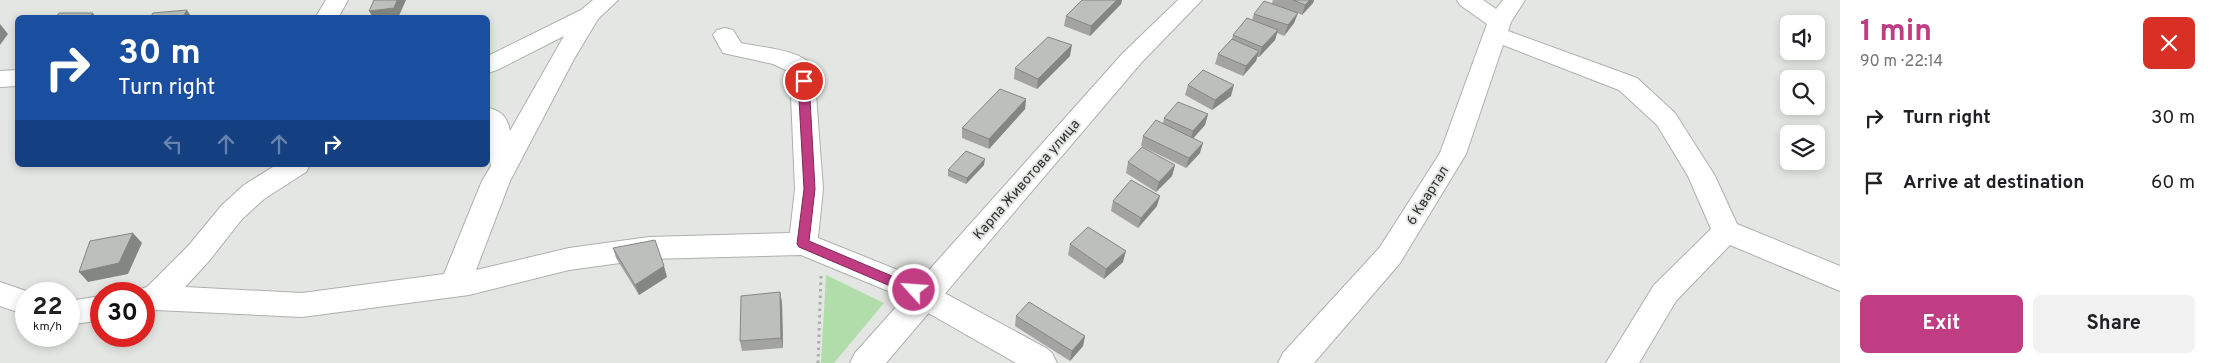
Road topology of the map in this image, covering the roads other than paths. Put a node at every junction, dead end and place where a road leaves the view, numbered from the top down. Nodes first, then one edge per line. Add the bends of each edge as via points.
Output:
1 (336, 0) edge
2 (1468, 0) edge
3 (1186, 1) edge
4 (598, 7) edge
5 (328, 15) edge
6 (1502, 19) edge
7 (725, 35) dead end
8 (490, 64) edge
9 (15, 78) edge
10 (0, 79) edge
11 (490, 118) edge
12 (504, 166) junction
13 (293, 167) edge
14 (1726, 231) junction
15 (803, 244) junction
16 (1840, 279) edge
17 (455, 285) junction
18 (0, 294) edge
19 (155, 294) edge
20 (924, 296) junction
21 (15, 299) edge
22 (155, 299) edge
23 (866, 363) edge
24 (1040, 363) edge
25 (1294, 363) edge
26 (1622, 363) edge

1 - 5 street
2 - 6 street
3 - 20 street, Карпа Животова улица via 1132,58
4 - 8 street
4 - 12 street via 562,59
6 - 14 street via 1628,84 1666,119 1701,176
6 - 25 street, 6 Квартал via 1453,154 1390,255
7 - 15 street via 731,48 770,55 802,68 809,189
9 - 10 street
11 - 12 street via 494,121
12 - 17 street
13 - 19 street via 254,192 232,212 199,253
14 - 16 street
14 - 26 street via 1665,293
15 - 17 street via 649,248 569,259
15 - 20 street
17 - 22 street via 302,306
18 - 21 street
20 - 23 street, Карпа Животова улица
20 - 24 street

